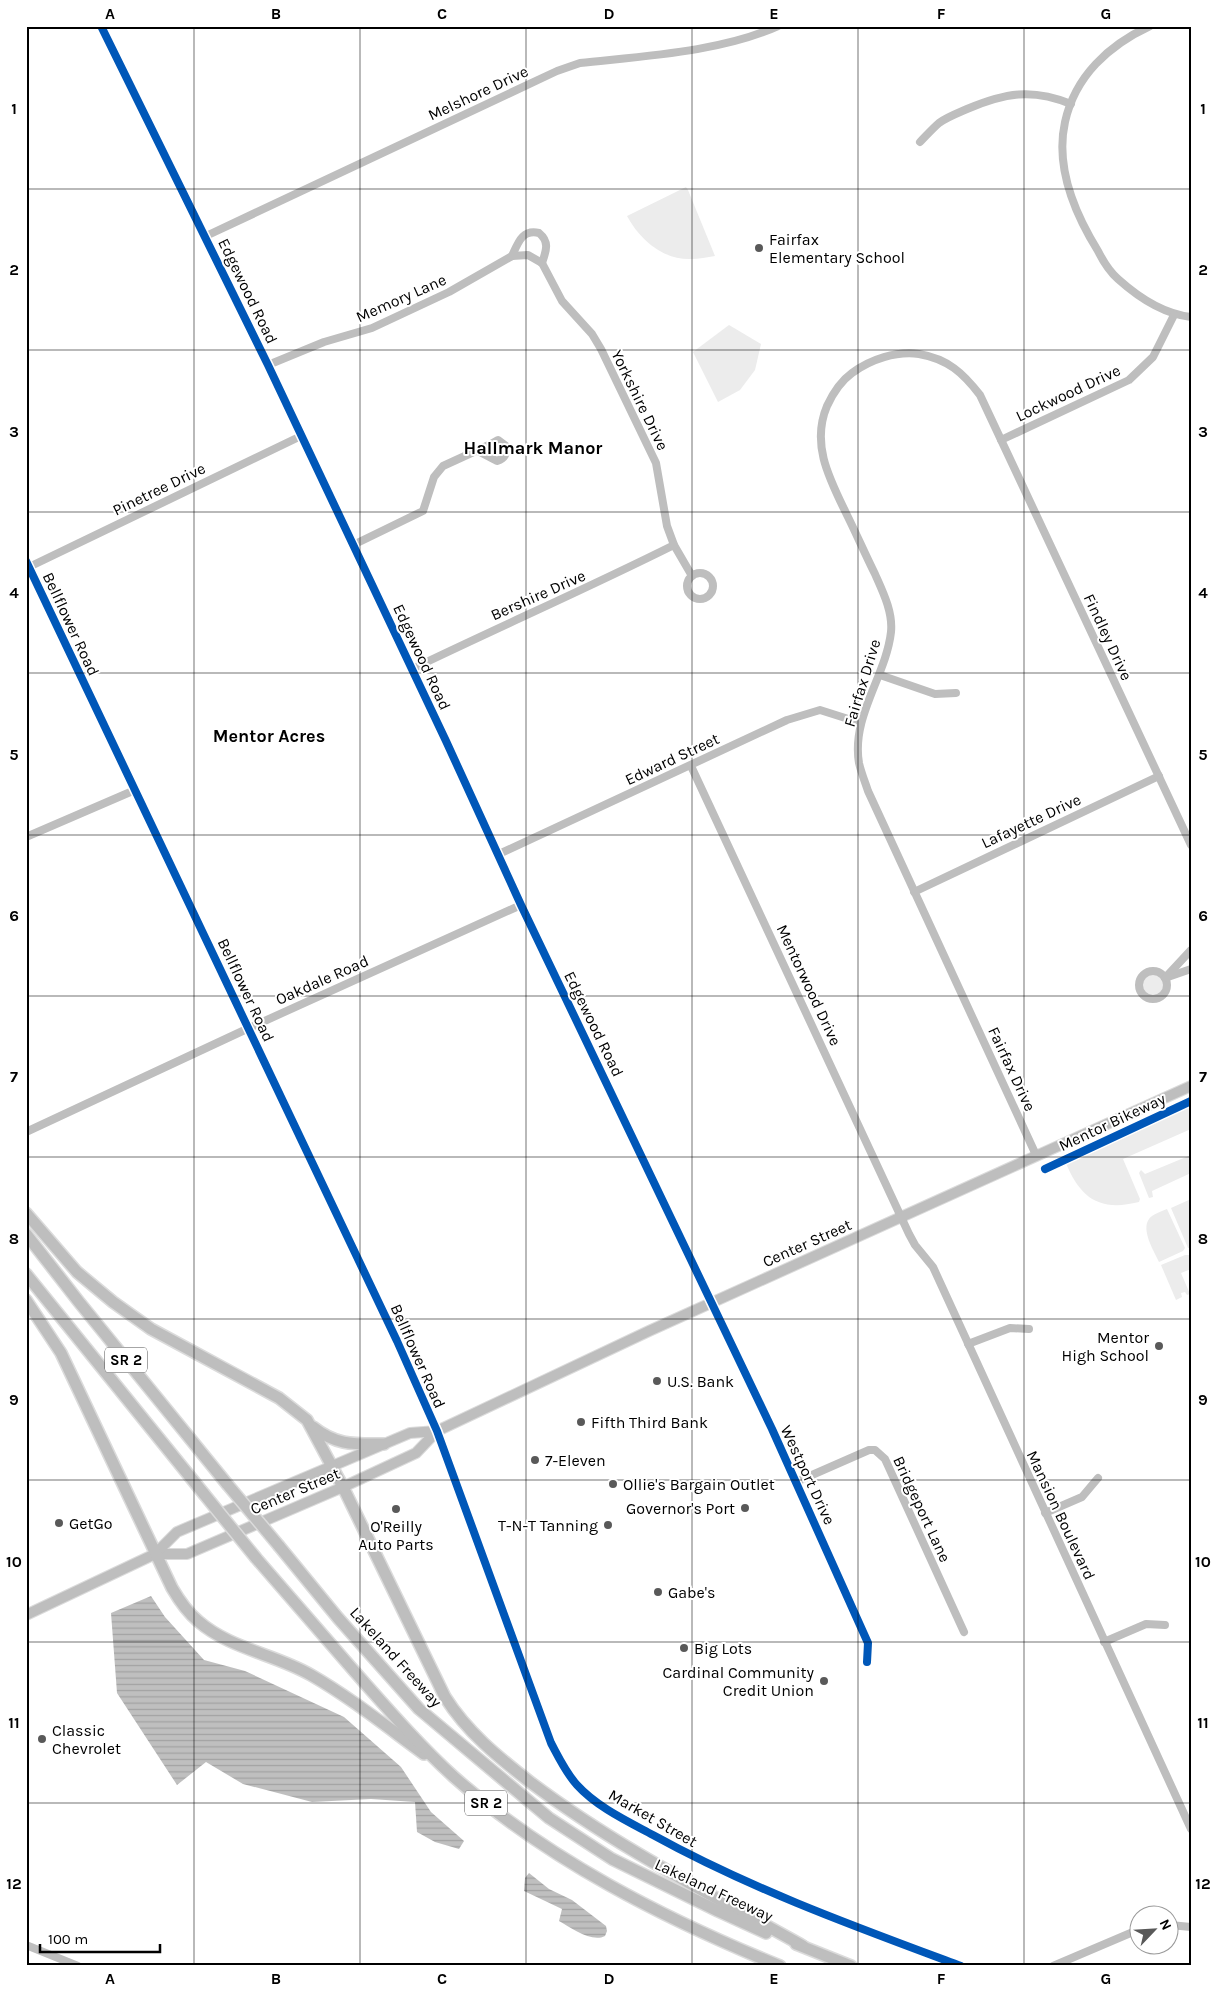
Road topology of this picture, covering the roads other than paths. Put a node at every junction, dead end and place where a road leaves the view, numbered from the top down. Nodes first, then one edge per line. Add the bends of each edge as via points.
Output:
1 (101, 26) edge
2 (778, 26) edge
3 (1150, 26) edge
4 (1071, 104) junction
5 (920, 142) dead end
6 (206, 236) junction
7 (512, 256) junction
8 (542, 263) junction
9 (1174, 315) junction
10 (1191, 317) edge
11 (268, 365) junction
12 (301, 436) junction
13 (1000, 440) junction
14 (476, 450) dead end
15 (352, 545) junction
16 (674, 545) junction
17 (28, 564) edge
18 (692, 576) dead end
19 (412, 669) junction
20 (880, 675) junction
21 (956, 693) dead end
22 (861, 723) junction
23 (691, 766) junction
24 (1159, 776) junction
25 (136, 790) junction
26 (26, 838) edge
27 (1191, 846) edge
28 (499, 854) junction
29 (914, 892) junction
30 (521, 906) junction
31 (1191, 950) edge
32 (1191, 969) edge
33 (249, 1028) junction
34 (1191, 1086) edge
35 (26, 1132) edge
36 (1036, 1155) junction
37 (26, 1213) edge
38 (901, 1216) junction
39 (26, 1234) edge
40 (26, 1274) edge
41 (26, 1300) edge
42 (712, 1303) junction
43 (1029, 1329) dead end
44 (968, 1344) junction
45 (311, 1425) junction
46 (437, 1431) junction
47 (384, 1444) junction
48 (331, 1466) junction
49 (1098, 1478) dead end
50 (796, 1482) junction
51 (343, 1487) junction
52 (1045, 1514) junction
53 (155, 1554) junction
54 (26, 1614) edge
55 (1165, 1626) dead end
56 (964, 1632) dead end
57 (1104, 1642) junction
58 (867, 1662) dead end
59 (454, 1776) junction
60 (1188, 1816) edge
61 (1191, 1829) edge
62 (1130, 1933) edge
63 (26, 1945) edge
64 (803, 1946) junction
65 (78, 1966) edge
66 (780, 1966) edge
67 (851, 1966) edge
68 (961, 1966) edge
69 (1053, 1966) edge

1 - 6 street, Edgewood Road
2 - 6 street, Melshore Drive via 726,44 580,63 557,71
3 - 4 street via 1100,58 1084,78
4 - 5 street via 1052,96 1035,94 1000,97 940,122
4 - 9 street via 1065,122 1063,156 1068,184 1082,222 1117,278 1142,298
6 - 11 street, Edgewood Road
7 - 8 street, Memory Lane via 528,255
7 - 8 street via 522,236 527,232 539,233 547,249
7 - 11 street, Memory Lane via 449,292 372,328 324,342
8 - 16 street, Yorkshire Drive via 562,301 601,349 656,463 667,526
9 - 10 street
9 - 13 street, Lockwood Drive via 1153,358 1129,380
11 - 12 street, Edgewood Road
12 - 15 street, Edgewood Road
12 - 17 street, Pinetree Drive
13 - 20 street, Fairfax Drive via 980,395 970,382 952,365 929,356 903,353 870,361 847,376 832,394 820,430 822,452 828,474 890,612 892,630
13 - 24 street, Findley Drive
14 - 15 street via 443,466 434,477 423,511
15 - 19 street, Edgewood Road
16 - 18 street, Yorkshire Drive
16 - 19 street, Bershire Drive via 606,580 501,625
17 - 25 street, Bellflower Road
19 - 28 street, Edgewood Road
20 - 21 street via 935,694
20 - 22 street, Fairfax Drive
22 - 23 street, Edward Street via 820,710 787,720
22 - 29 street, Fairfax Drive via 859,763 868,792
23 - 28 street, Edward Street
23 - 38 street, Mentorwood Drive
24 - 27 street, Findley Drive
24 - 29 street, Lafayette Drive
25 - 26 street
25 - 33 street, Bellflower Road
28 - 30 street, Edgewood Road
29 - 36 street, Fairfax Drive
30 - 33 street, Oakdale Road
30 - 42 street, Edgewood Road
31 - 32 street via 1165,978
33 - 35 street, Oakdale Road
33 - 46 street, Bellflower Road
34 - 36 main road, Center Street
36 - 38 main road, Center Street
37 - 45 highway via 77,1272 113,1302 151,1329 279,1398 302,1414
38 - 42 main road, Center Street
38 - 44 street, Mansion Boulevard via 915,1245 933,1267
39 - 64 highway, Lakeland Freeway / SR 2, bridge via 227,1484 338,1618 419,1709 549,1818 612,1859 718,1912
40 - 59 highway, SR 2, bridge via 256,1558 393,1715
41 - 53 highway via 61,1353
42 - 46 main road, Center Street
42 - 50 street, Westport Drive
43 - 44 street via 1010,1328
44 - 52 street, Mansion Boulevard
45 - 47 highway via 338,1441
45 - 48 highway
46 - 47 main road, Center Street via 410,1433
46 - 51 main road, Center Street via 416,1453
46 - 68 street, Market Street via 551,1743 578,1786 612,1812 693,1858 856,1927
47 - 48 main road, Center Street
48 - 51 highway
48 - 53 main road, Center Street via 177,1532
49 - 52 street via 1082,1496
50 - 56 street, Bridgeport Lane via 869,1450 880,1453
50 - 58 street, Westport Drive via 868,1642
51 - 53 main road, Center Street via 187,1554
51 - 64 highway via 445,1697 466,1727 498,1757 561,1804 640,1855
52 - 57 street, Mansion Boulevard
53 - 54 main road, Center Street
53 - 59 highway via 183,1606 198,1621 215,1633 334,1688
55 - 57 street via 1146,1624
57 - 60 street, Mansion Boulevard
59 - 66 highway, SR 2 via 526,1832 582,1869 682,1922
60 - 61 street, Mansion Boulevard
62 - 69 street
63 - 65 street
64 - 67 highway, Lakeland Freeway / SR 2

